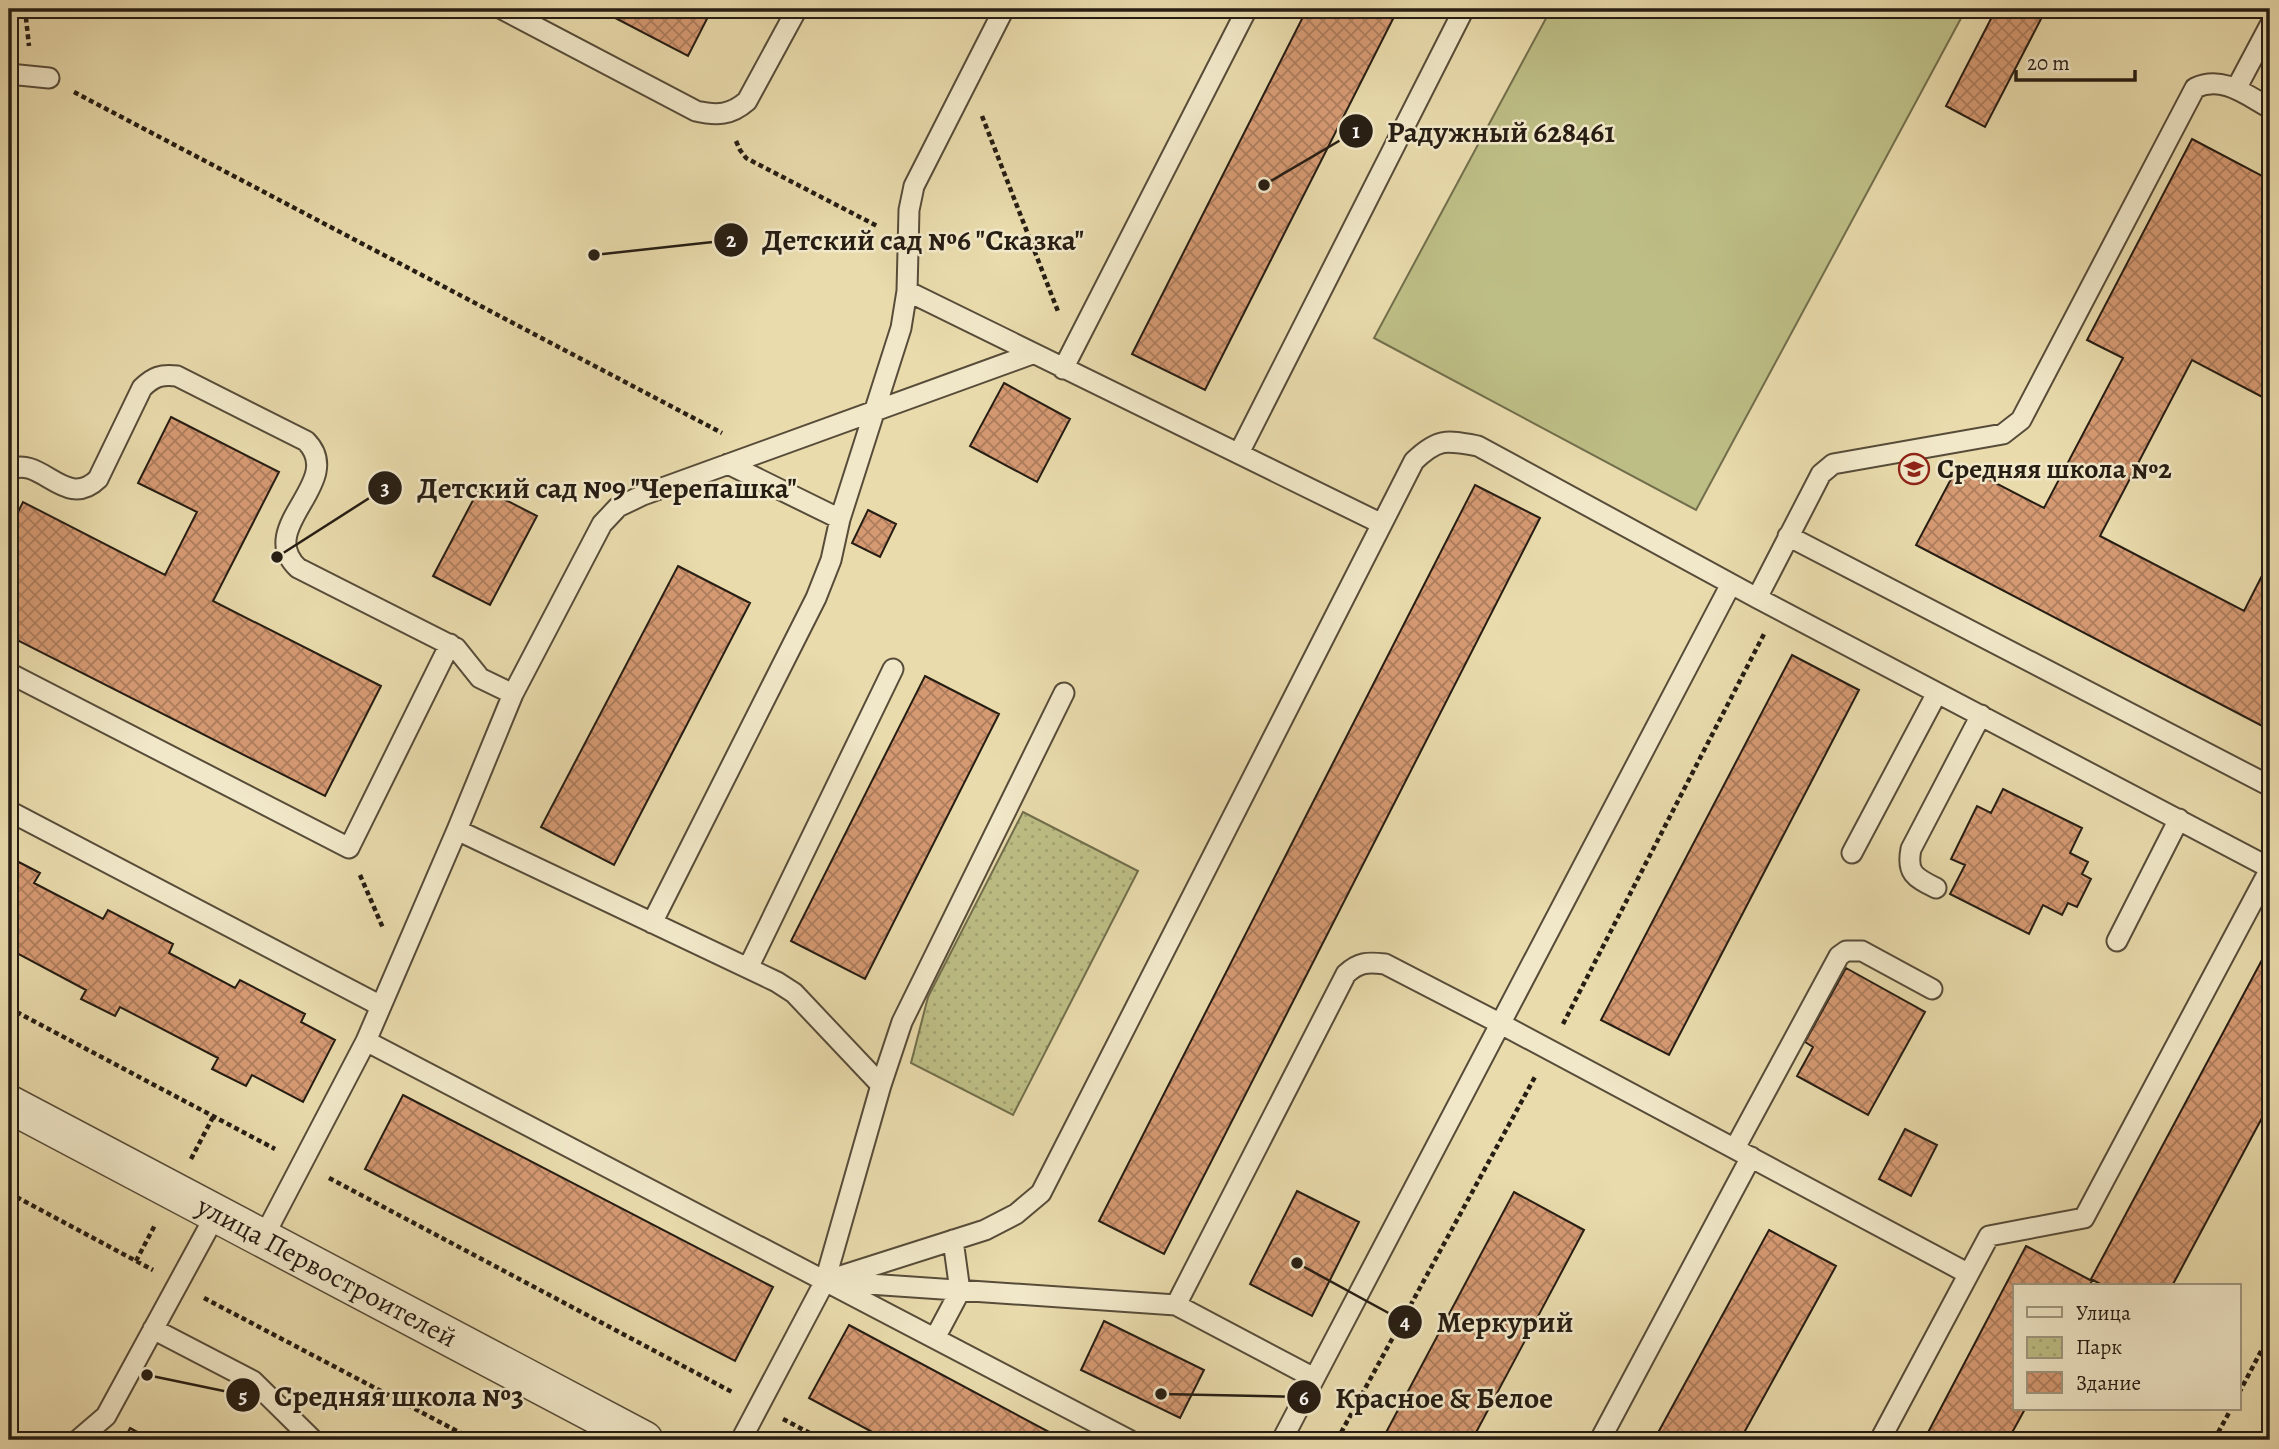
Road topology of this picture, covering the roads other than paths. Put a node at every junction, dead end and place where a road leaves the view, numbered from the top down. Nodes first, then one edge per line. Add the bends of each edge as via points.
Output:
1 (502, 9) edge
2 (797, 9) edge
3 (1004, 9) edge
4 (1247, 9) edge
5 (1464, 9) edge
6 (2270, 25) edge
7 (9, 74) edge
8 (40, 77) road end
9 (2236, 89) junction
10 (2270, 108) edge
11 (907, 291) junction
12 (1032, 354) junction
13 (1063, 369) junction
14 (877, 409) junction
15 (1239, 453) junction
16 (728, 464) junction
17 (9, 470) edge
18 (840, 519) junction
19 (1382, 524) junction
20 (1788, 536) junction
21 (1731, 584) junction
22 (1757, 597) junction
23 (450, 644) junction
24 (893, 669) dead end
25 (9, 673) edge
26 (1064, 692) dead end
27 (1937, 692) junction
28 (513, 694) junction
29 (1981, 715) junction
30 (2270, 786) edge
31 (9, 811) edge
32 (2179, 820) junction
33 (457, 830) junction
34 (1852, 853) dead end
35 (2270, 869) edge
36 (1936, 888) dead end
37 (652, 922) junction
38 (2117, 941) dead end
39 (748, 968) junction
40 (1932, 989) dead end
41 (381, 1006) junction
42 (1501, 1024) junction
43 (366, 1041) junction
44 (881, 1085) junction
45 (9, 1104) edge
46 (1743, 1153) junction
47 (216, 1214) junction
48 (262, 1238) junction
49 (953, 1240) junction
50 (1967, 1273) junction
51 (825, 1281) junction
52 (960, 1291) junction
53 (1176, 1305) junction
54 (153, 1329) junction
55 (935, 1338) junction
56 (1314, 1378) junction
57 (78, 1440) edge
58 (313, 1440) edge
59 (644, 1440) edge
60 (741, 1440) edge
61 (1129, 1440) edge
62 (1282, 1440) edge
63 (1600, 1440) edge
64 (1880, 1440) edge

1 - 2 lane via 696,111 713,115 727,114 747,101
3 - 11 lane via 914,186
4 - 13 lane
5 - 15 lane
6 - 9 lane
7 - 8 lane
9 - 10 lane
9 - 20 lane via 2208,82 2188,98 2021,420 2003,434 1833,464 1821,474
11 - 12 lane
11 - 14 lane
12 - 13 lane
12 - 14 lane
13 - 15 lane
14 - 16 lane
14 - 18 lane
15 - 19 lane
16 - 18 lane
16 - 28 lane via 643,495 618,507 602,524
17 - 23 lane via 32,469 70,488 90,487 142,388 164,374 177,376 314,449 317,472 286,535 289,560
18 - 37 lane via 816,598
19 - 21 lane via 1414,461 1430,445 1455,441 1478,446
19 - 49 lane via 1041,1193 1016,1214
20 - 22 lane
20 - 30 lane
21 - 22 lane
21 - 42 lane
22 - 27 lane
23 - 25 lane via 349,848
23 - 28 lane via 480,678
24 - 39 lane
26 - 44 lane via 907,1010
27 - 29 lane
27 - 34 lane
28 - 33 lane
29 - 32 lane
29 - 36 lane via 1911,849 1911,871
31 - 41 lane
32 - 35 lane
32 - 38 lane
33 - 37 lane
33 - 41 lane
35 - 50 lane via 2084,1218 1989,1236
37 - 39 lane
39 - 44 lane via 794,993
40 - 46 lane via 1863,951 1839,956
41 - 43 lane
42 - 46 lane
42 - 53 lane via 1385,964 1358,964 1346,974
42 - 56 lane
43 - 48 lane
43 - 51 lane
44 - 51 lane
45 - 47 street, улица Первостроителей
46 - 50 lane
46 - 63 lane
47 - 48 street, улица Первостроителей
47 - 54 lane
48 - 59 street, улица Первостроителей
49 - 51 lane
49 - 52 lane
50 - 64 lane
51 - 52 lane
51 - 55 lane
51 - 60 lane
52 - 53 lane
52 - 55 lane
53 - 56 lane
54 - 57 lane via 106,1416
54 - 58 lane via 253,1381
55 - 61 lane
56 - 62 lane

